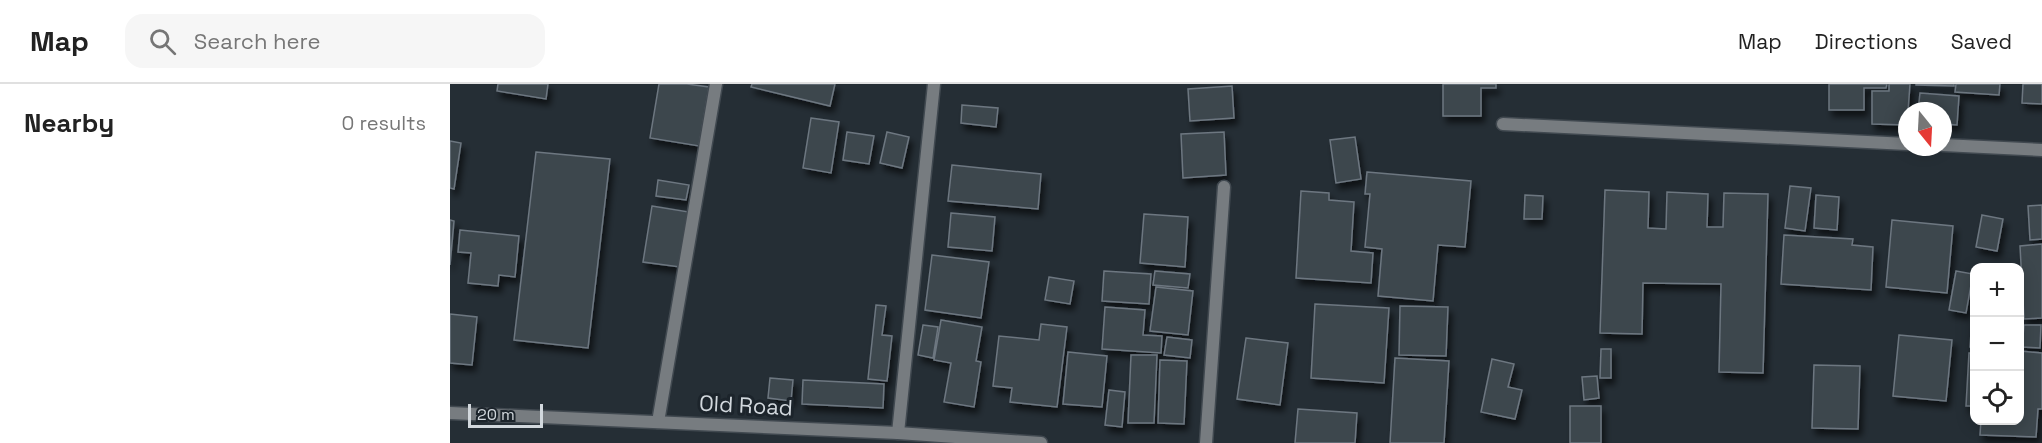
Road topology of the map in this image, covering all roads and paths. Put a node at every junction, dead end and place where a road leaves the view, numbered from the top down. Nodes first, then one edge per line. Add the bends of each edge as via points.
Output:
1 (716, 84) edge
2 (934, 84) edge
3 (1503, 124) dead end
4 (1898, 144) edge
5 (1952, 145) edge
6 (2042, 150) edge
7 (1224, 187) dead end
8 (450, 412) edge
9 (658, 423) junction
10 (898, 433) junction
11 (940, 439) edge
12 (1041, 443) edge
13 (1206, 443) edge

1 - 9 street
2 - 10 street
3 - 4 street
5 - 6 street
7 - 13 street
8 - 9 street, Old Road
9 - 10 street, Old Road
10 - 11 street, Old Road
11 - 12 street, Old Road

